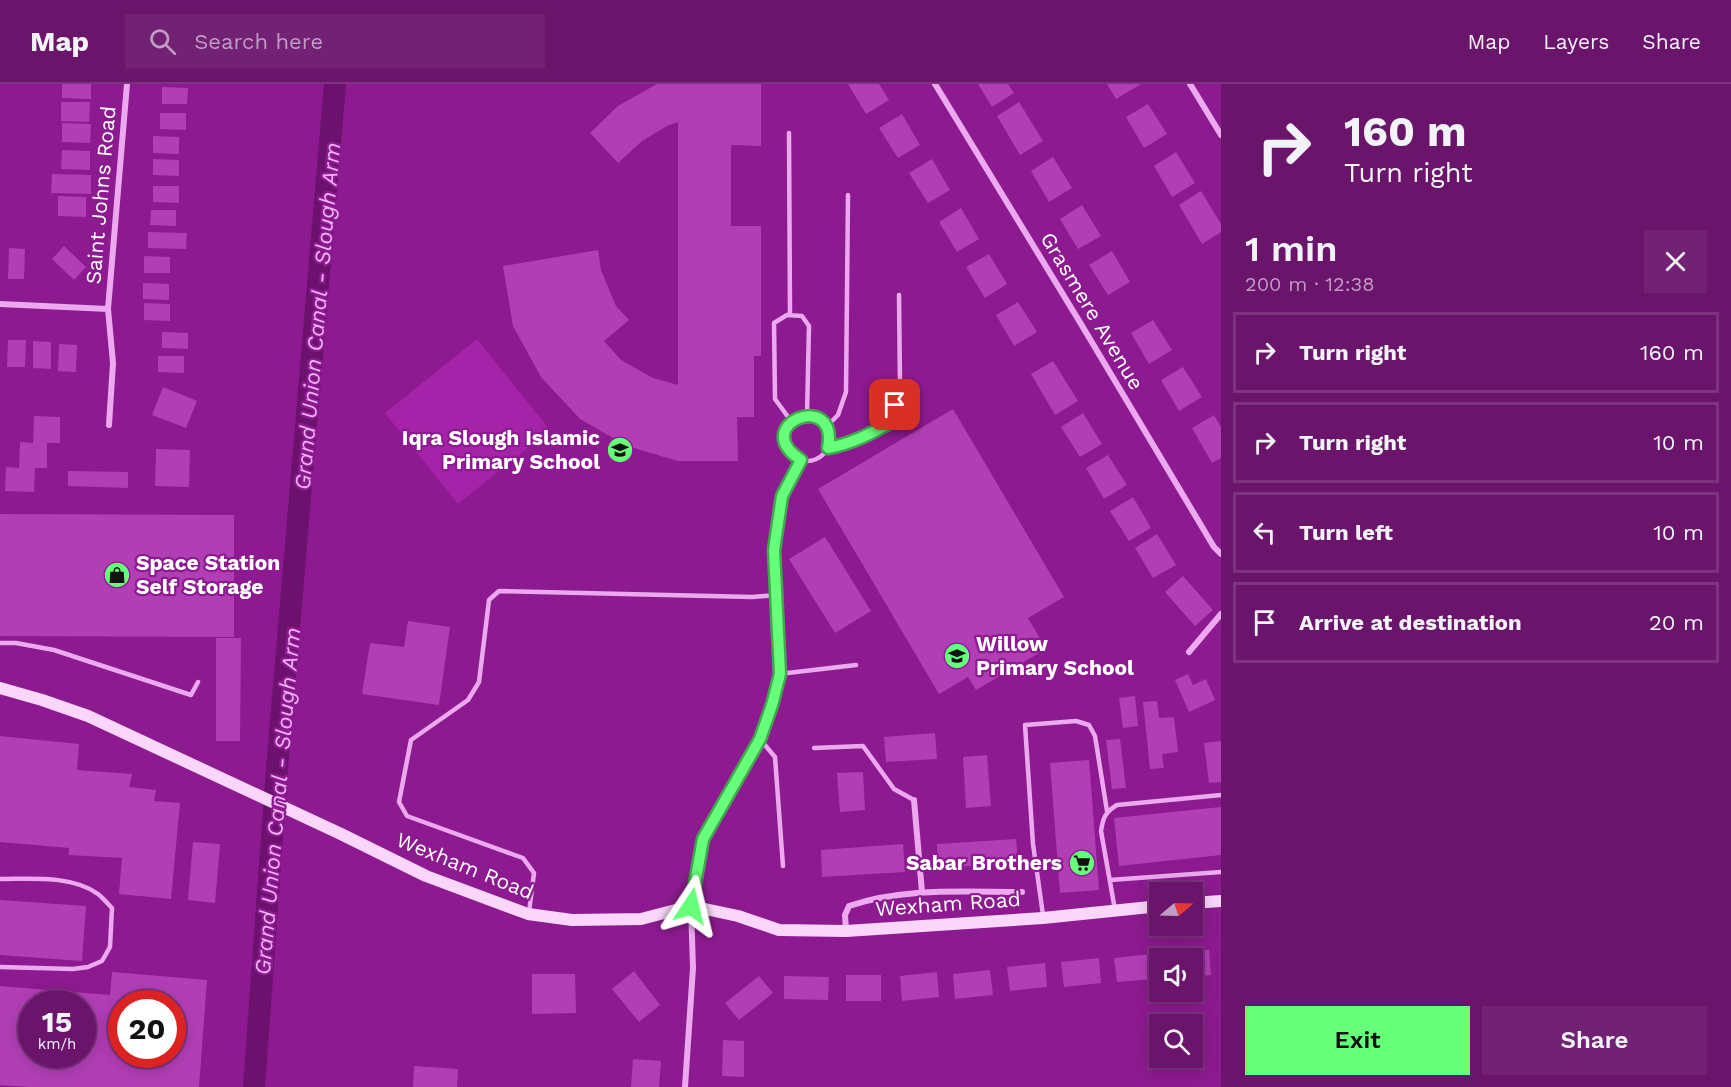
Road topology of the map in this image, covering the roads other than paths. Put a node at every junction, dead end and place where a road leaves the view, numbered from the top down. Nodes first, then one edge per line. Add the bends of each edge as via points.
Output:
1 (127, 84) edge
2 (935, 84) edge
3 (1190, 84) edge
4 (789, 133) dead end
5 (1221, 135) edge
6 (848, 195) dead end
7 (899, 295) dead end
8 (0, 304) edge
9 (108, 309) junction
10 (790, 315) junction
11 (807, 415) junction
12 (791, 422) junction
13 (109, 425) dead end
14 (827, 426) junction
15 (828, 448) junction
16 (801, 460) junction
17 (1221, 554) edge
18 (776, 595) junction
19 (1221, 614) edge
20 (0, 643) edge
21 (1189, 652) dead end
22 (856, 665) dead end
23 (780, 674) junction
24 (198, 682) dead end
25 (0, 688) edge
26 (760, 739) junction
27 (814, 748) dead end
28 (1221, 795) edge
29 (914, 800) joint
30 (1107, 811) junction
31 (783, 866) dead end
32 (1221, 872) edge
33 (0, 879) edge
34 (1110, 880) junction
35 (921, 892) junction
36 (1022, 892) dead end
37 (1221, 901) edge
38 (1203, 902) edge
39 (691, 906) junction
40 (1149, 907) edge
41 (1115, 910) junction
42 (528, 914) junction
43 (1043, 918) junction
44 (846, 930) junction
45 (0, 967) edge
46 (685, 1087) edge

1 - 9 street, Saint Johns Road
2 - 17 street, Grasmere Avenue
3 - 5 street
4 - 10 lane
6 - 14 lane via 846,392 838,415
7 - 15 lane via 900,387 890,423 862,438
8 - 9 street, Saint Johns Road
9 - 13 street, Saint Johns Road via 113,363
10 - 11 lane via 802,316 809,326
10 - 12 lane via 774,323 775,399
11 - 12 lane
11 - 14 lane
12 - 16 lane via 784,441 790,453
14 - 15 lane
15 - 16 lane via 812,461
16 - 18 lane via 782,496 774,550
18 - 23 lane
18 - 42 lane via 499,591 489,600 479,682 468,700 411,740 399,802 407,816 523,858 534,873
19 - 21 street
20 - 24 lane via 54,650 191,695
22 - 23 lane
23 - 26 lane
25 - 42 street, Wexham Road via 42,699 133,735 426,876
26 - 31 lane via 775,757
26 - 39 lane via 703,839
27 - 29 lane via 863,746 894,789
28 - 30 lane via 1117,805
29 - 35 street
30 - 34 lane via 1101,831
30 - 43 lane via 1095,736 1089,725 1076,721 1025,725 1033,844
32 - 34 lane
33 - 45 lane via 75,883 99,895 112,908 110,946 102,961 73,969
34 - 41 lane
35 - 36 street
35 - 44 street via 849,906
37 - 38 street
39 - 42 street, Wexham Road via 641,919 572,920
39 - 44 street, Wexham Road via 779,930
39 - 46 street via 693,968
40 - 41 street, Wexham Road
41 - 43 street, Wexham Road
43 - 44 street, Wexham Road

